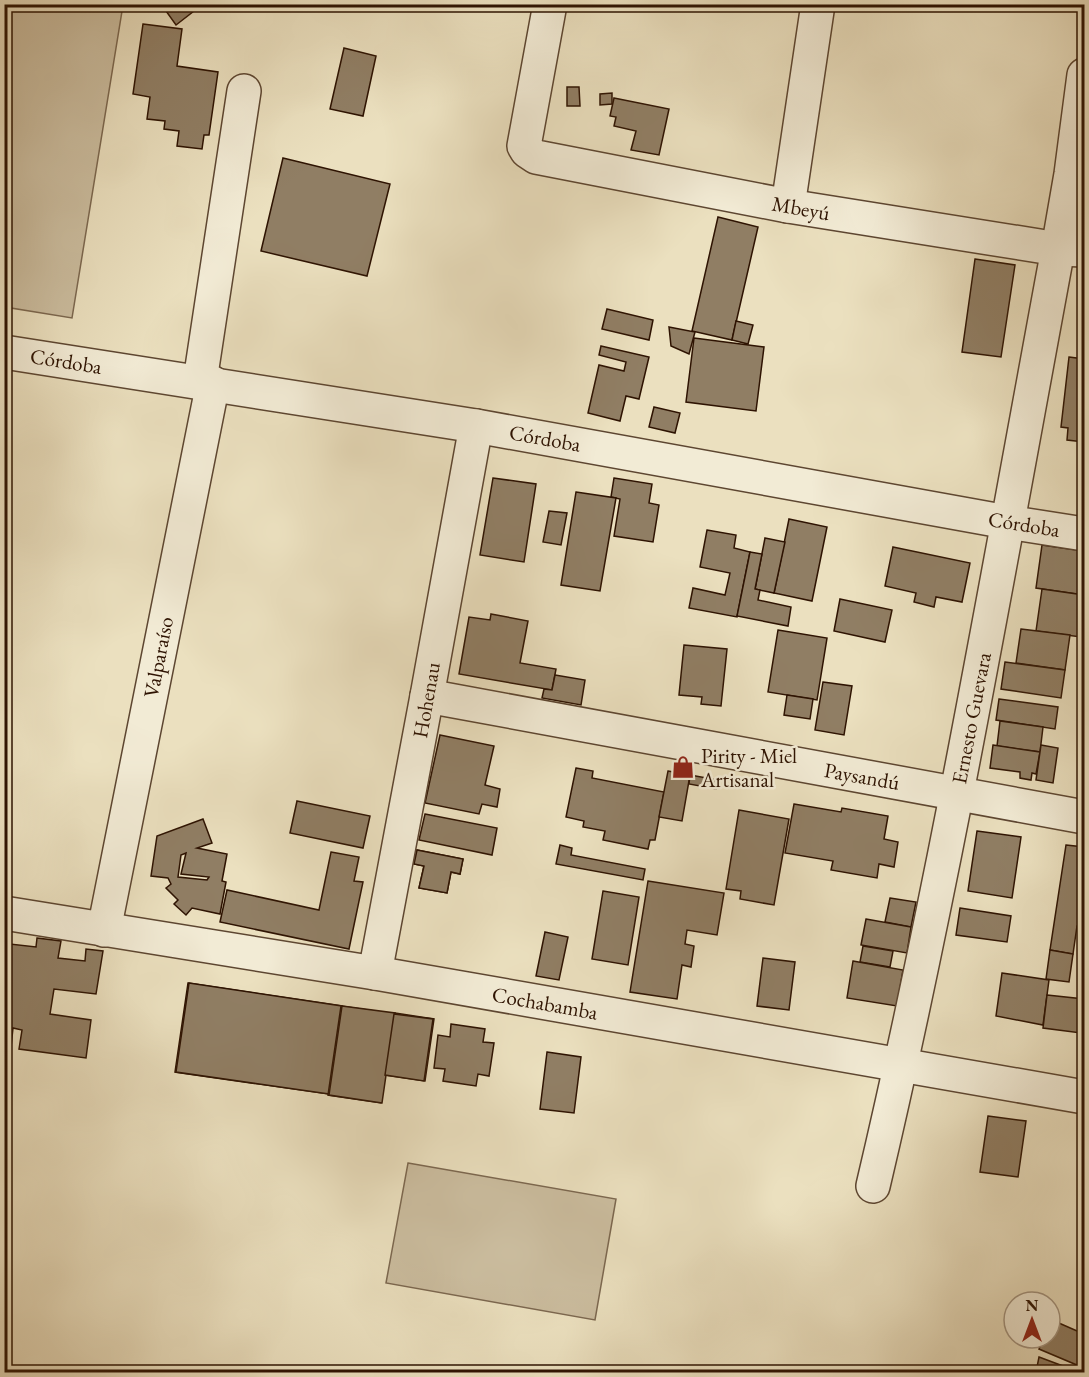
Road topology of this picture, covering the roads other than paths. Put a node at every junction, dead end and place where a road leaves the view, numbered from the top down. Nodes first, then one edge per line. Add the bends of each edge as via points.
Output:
1 (550, 4) edge
2 (818, 4) edge
3 (1084, 75) edge
4 (244, 91) dead end
5 (788, 206) junction
6 (1071, 250) edge
7 (4, 352) edge
8 (207, 382) junction
9 (476, 426) junction
10 (1007, 522) junction
11 (1084, 534) edge
12 (427, 696) junction
13 (957, 793) junction
14 (1084, 817) edge
15 (4, 913) edge
16 (104, 930) junction
17 (375, 973) junction
18 (902, 1064) junction
19 (1084, 1097) edge
20 (873, 1186) dead end

1 - 5 street, Mbeyú via 524,146 527,151 537,158
2 - 5 street
3 - 6 street, Ernesto Guevara via 1071,174
4 - 8 street, Valparaíso
5 - 6 street, Mbeyú
6 - 10 street, Ernesto Guevara
7 - 8 street, Córdoba
8 - 9 street, Córdoba
8 - 16 street, Valparaíso
9 - 10 street, Córdoba
9 - 12 street, Hohenau
10 - 11 street, Córdoba
10 - 13 street, Ernesto Guevara
12 - 13 street, Paysandú
12 - 17 street, Hohenau
13 - 14 street, Paysandú
13 - 18 street, Ernesto Guevara
15 - 16 street, Cochabamba
16 - 17 street, Cochabamba
17 - 18 street, Cochabamba
18 - 19 street, Cochabamba
18 - 20 street, Ernesto Guevara

